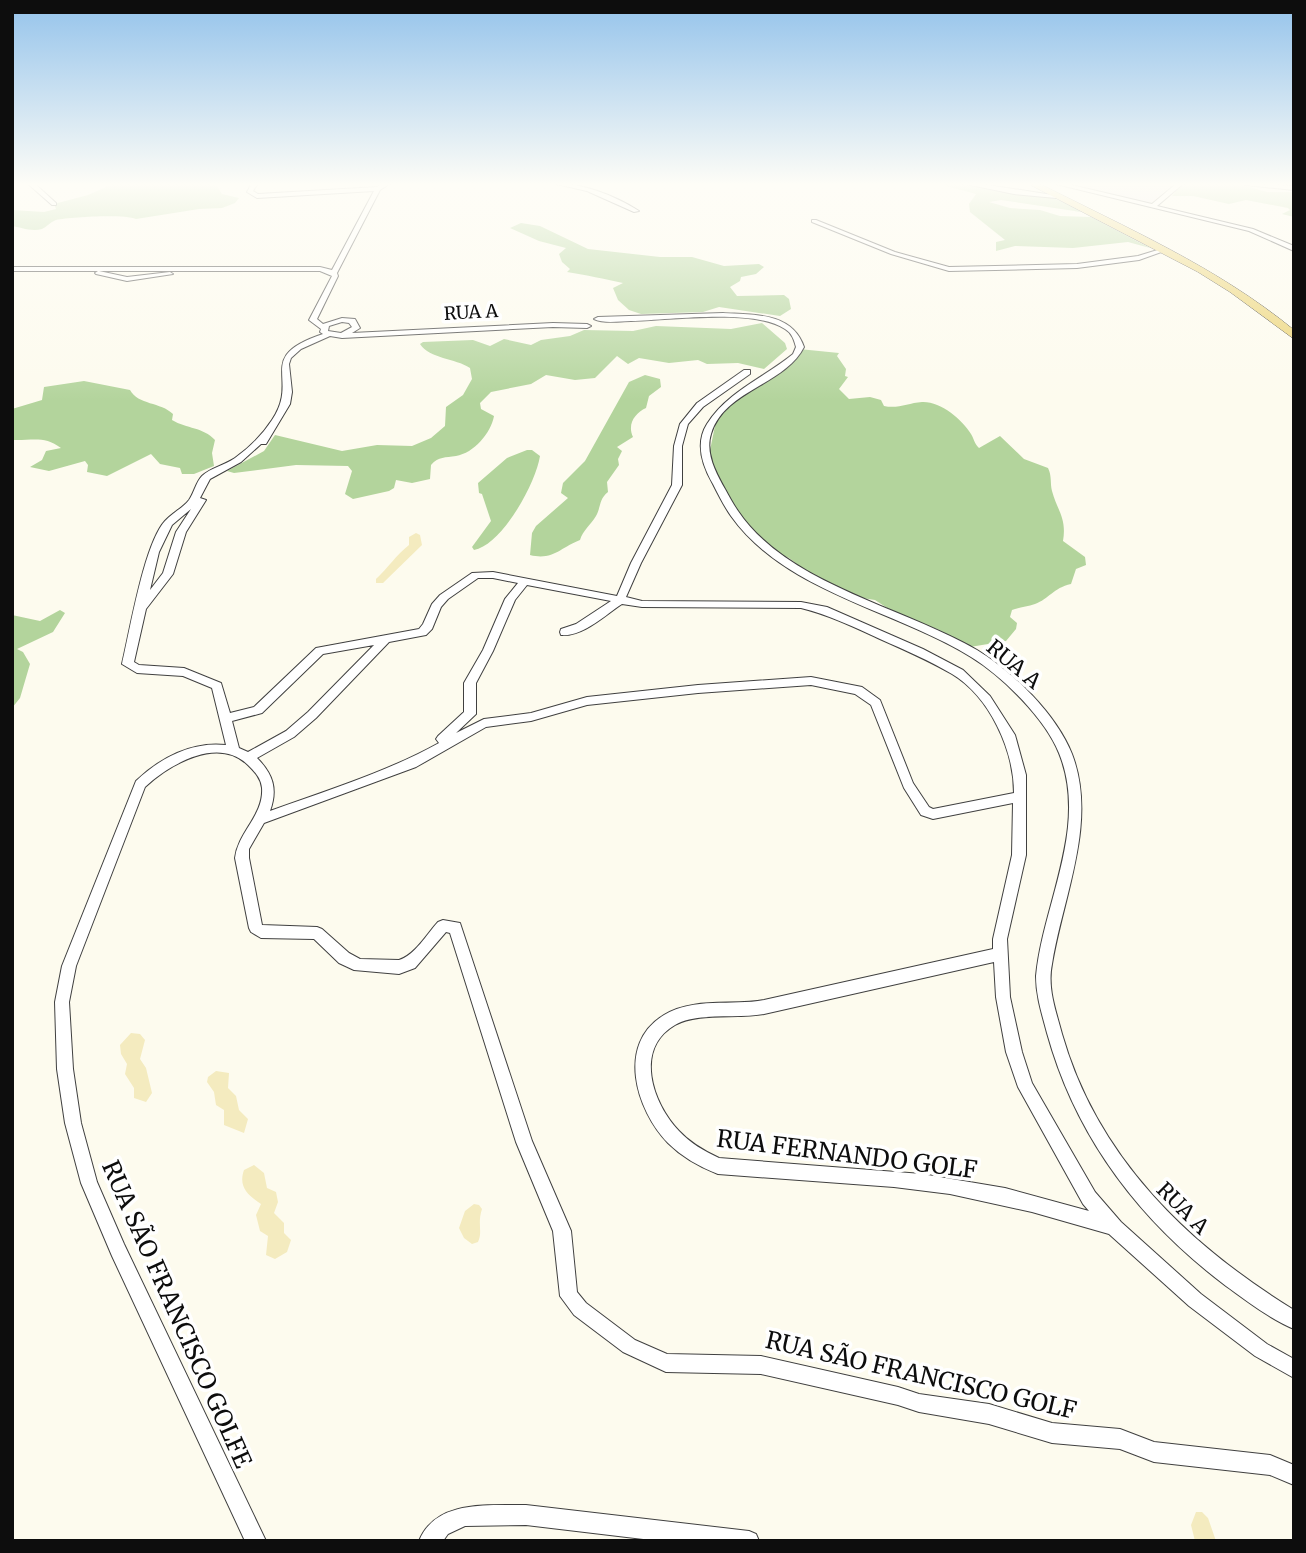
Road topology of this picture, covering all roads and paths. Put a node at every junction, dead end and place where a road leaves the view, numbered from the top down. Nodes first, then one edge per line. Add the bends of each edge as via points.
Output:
1 (345, 255) edge
2 (902, 255) edge
3 (1147, 255) edge
4 (1173, 255) edge
5 (1184, 255) edge
6 (342, 261) junction
7 (126, 268) junction
8 (153, 268) junction
9 (12, 269) edge
10 (80, 269) junction
11 (199, 269) junction
12 (320, 269) junction
13 (334, 273) junction
14 (111, 276) junction
15 (151, 277) junction
16 (317, 312) junction
17 (336, 321) junction
18 (1294, 324) edge
19 (356, 325) junction
20 (325, 331) junction
21 (392, 334) junction
22 (1294, 335) edge
23 (342, 336) junction
24 (747, 372) dead end
25 (267, 435) junction
26 (176, 550) junction
27 (153, 552) junction
28 (524, 582) junction
29 (620, 600) junction
30 (142, 609) junction
31 (565, 632) dead end
32 (388, 639) junction
33 (470, 713) junction
34 (226, 718) junction
35 (484, 723) junction
36 (242, 754) junction
37 (397, 770) junction
38 (1018, 797) junction
39 (258, 820) junction
40 (1000, 954) junction
41 (1115, 1228) junction
42 (1294, 1320) edge
43 (1294, 1369) edge
44 (1294, 1475) edge
45 (256, 1541) edge
46 (429, 1541) edge
47 (749, 1541) edge

1 - 6 street
2 - 3 street via 949,269 1077,266
4 - 22 main road via 1251,301
5 - 18 main road
6 - 12 street
6 - 13 street
7 - 8 street
7 - 10 street
7 - 14 street
8 - 11 street
8 - 15 street
9 - 10 street
10 - 14 street
11 - 12 street
11 - 15 street
12 - 13 street
13 - 16 street
14 - 15 street
16 - 17 street, RUA A
16 - 20 street via 313,320
17 - 19 street, RUA A
17 - 20 street
19 - 21 street, RUA A
19 - 23 street
20 - 23 street, RUA A
20 - 25 street via 287,358 286,403
21 - 23 street, RUA A
21 - 42 street, RUA A via 750,316 785,325 795,333 800,347 796,355 730,403 711,424 705,457 724,501 757,541 785,562 975,654 1029,699 1047,723 1066,753 1075,791 1073,830 1042,980 1055,1044 1073,1092 1136,1188 1178,1233 1226,1275
24 - 29 street via 700,405 684,424 677,485
25 - 26 street via 256,453 212,478 181,532
25 - 27 street via 238,460 206,477 192,503 168,523
26 - 27 street
26 - 30 street via 167,574
27 - 30 street
28 - 29 street
28 - 32 street via 476,575 444,597 428,626 410,636
28 - 33 street via 510,599 470,683
29 - 31 street
29 - 38 street via 801,605 827,611 919,652 959,673 986,699 1009,735 1020,775
30 - 34 street via 128,664 137,669 184,672 217,686
32 - 34 street via 320,651 258,710
32 - 36 street via 290,734
33 - 35 street
33 - 37 street via 452,733
34 - 36 street
35 - 37 street
35 - 38 street via 531,717 587,701 698,688 784,681 836,684 866,694 876,703 908,785 925,811 933,814
36 - 39 street via 258,766 269,785
36 - 45 street, RUA SÃO FRANCISCO GOLFE via 206,750 187,754 152,772 140,784 69,966 62,1034 73,1123 89,1183
37 - 39 street
38 - 40 street via 1018,855
39 - 44 street, RUA SÃO FRANCISCO GOLF via 242,858 256,928 269,933 317,933 344,958 359,965 399,967 418,956 443,926 455,927 524,1142 562,1231 569,1296 629,1346 666,1363 761,1365 919,1403 989,1414 1052,1433 1120,1439 1154,1452 1270,1465
40 - 41 street via 1007,1025 1026,1087 1090,1198
40 - 41 street, RUA FERNANDO GOLF via 746,1010 681,1015 664,1023 649,1038 641,1073 657,1118 673,1139 718,1167 897,1179 1062,1209
41 - 43 street via 1228,1327
46 - 47 street via 441,1527 464,1516 527,1515

